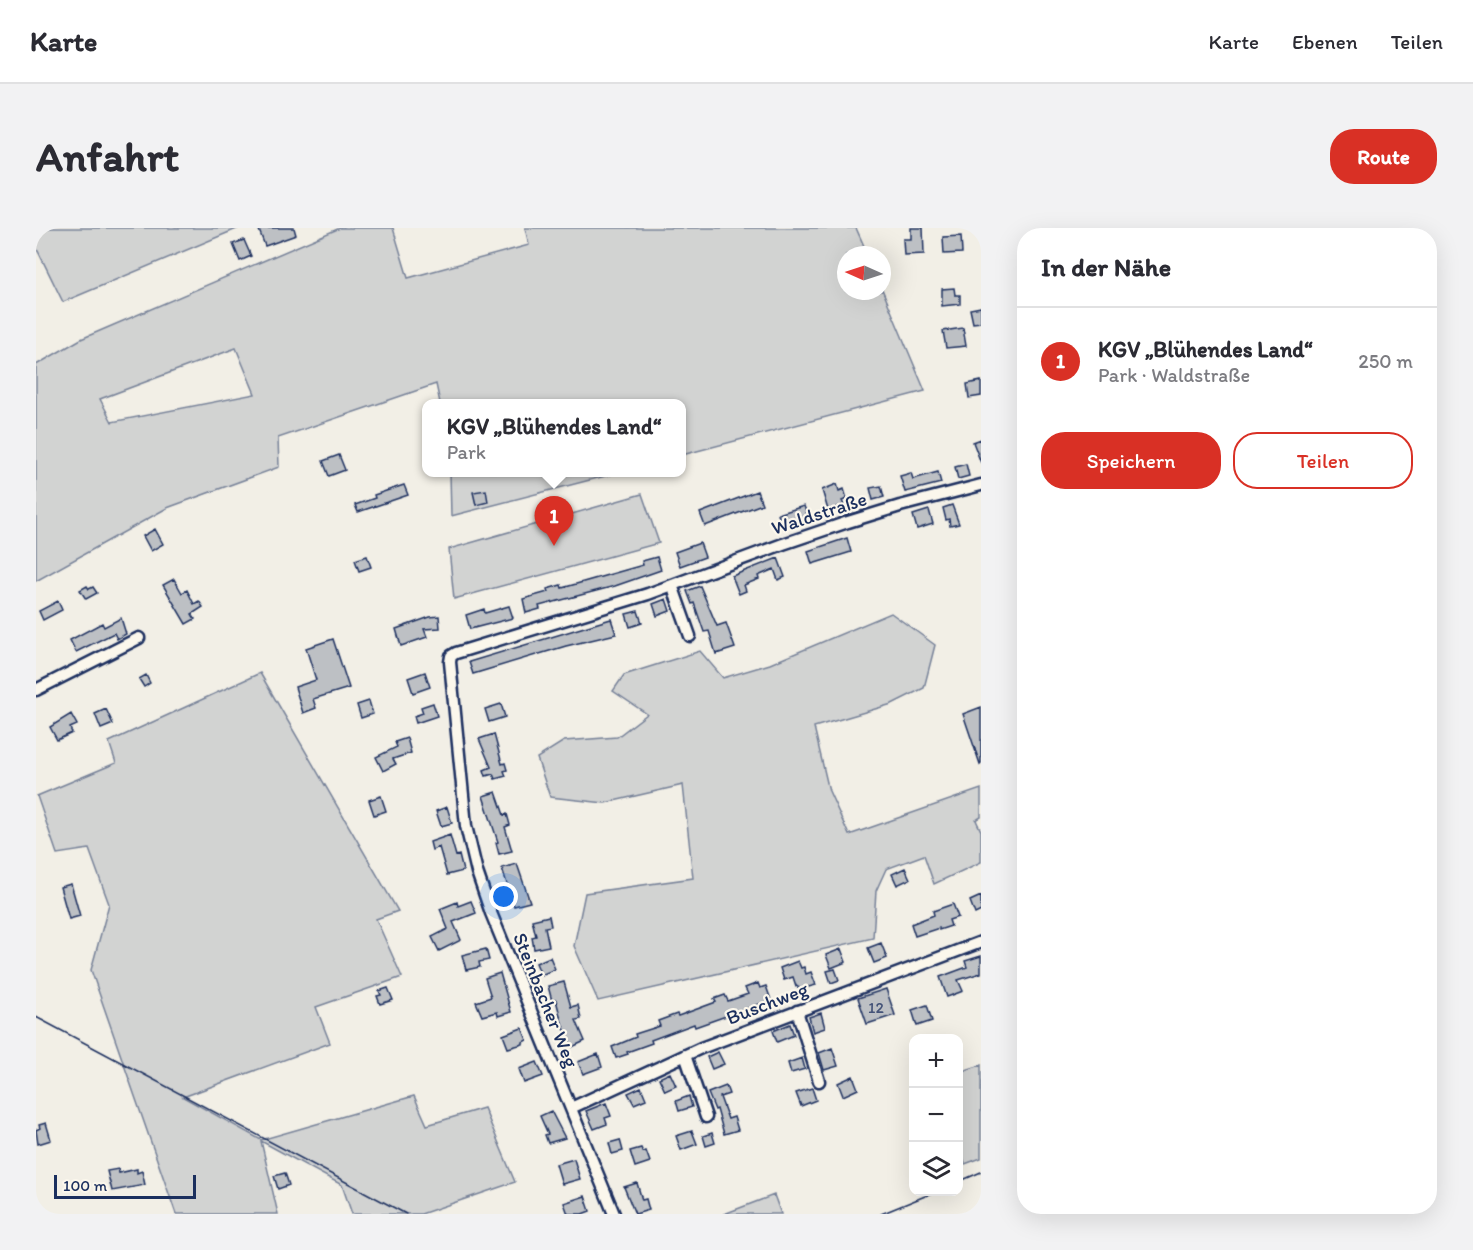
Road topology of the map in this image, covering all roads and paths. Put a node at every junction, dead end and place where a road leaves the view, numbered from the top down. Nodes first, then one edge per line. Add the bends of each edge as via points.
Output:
1 (981, 485) edge
2 (672, 585) junction
3 (690, 636) dead end
4 (139, 638) dead end
5 (456, 653) joint
6 (36, 690) edge
7 (981, 942) edge
8 (797, 1011) junction
9 (685, 1055) junction
10 (819, 1080) dead end
11 (571, 1108) junction
12 (706, 1117) dead end
13 (614, 1214) edge

1 - 2 street, Waldstraße via 848,522
2 - 3 street
2 - 5 street, Waldstraße
4 - 6 street
5 - 11 street, Steinbacher Weg via 450,662 454,720 466,826 477,872
7 - 8 street, Buschweg
8 - 9 street, Buschweg
8 - 10 street
9 - 11 street, Buschweg
9 - 12 street
11 - 13 street, Steinbacher Weg

